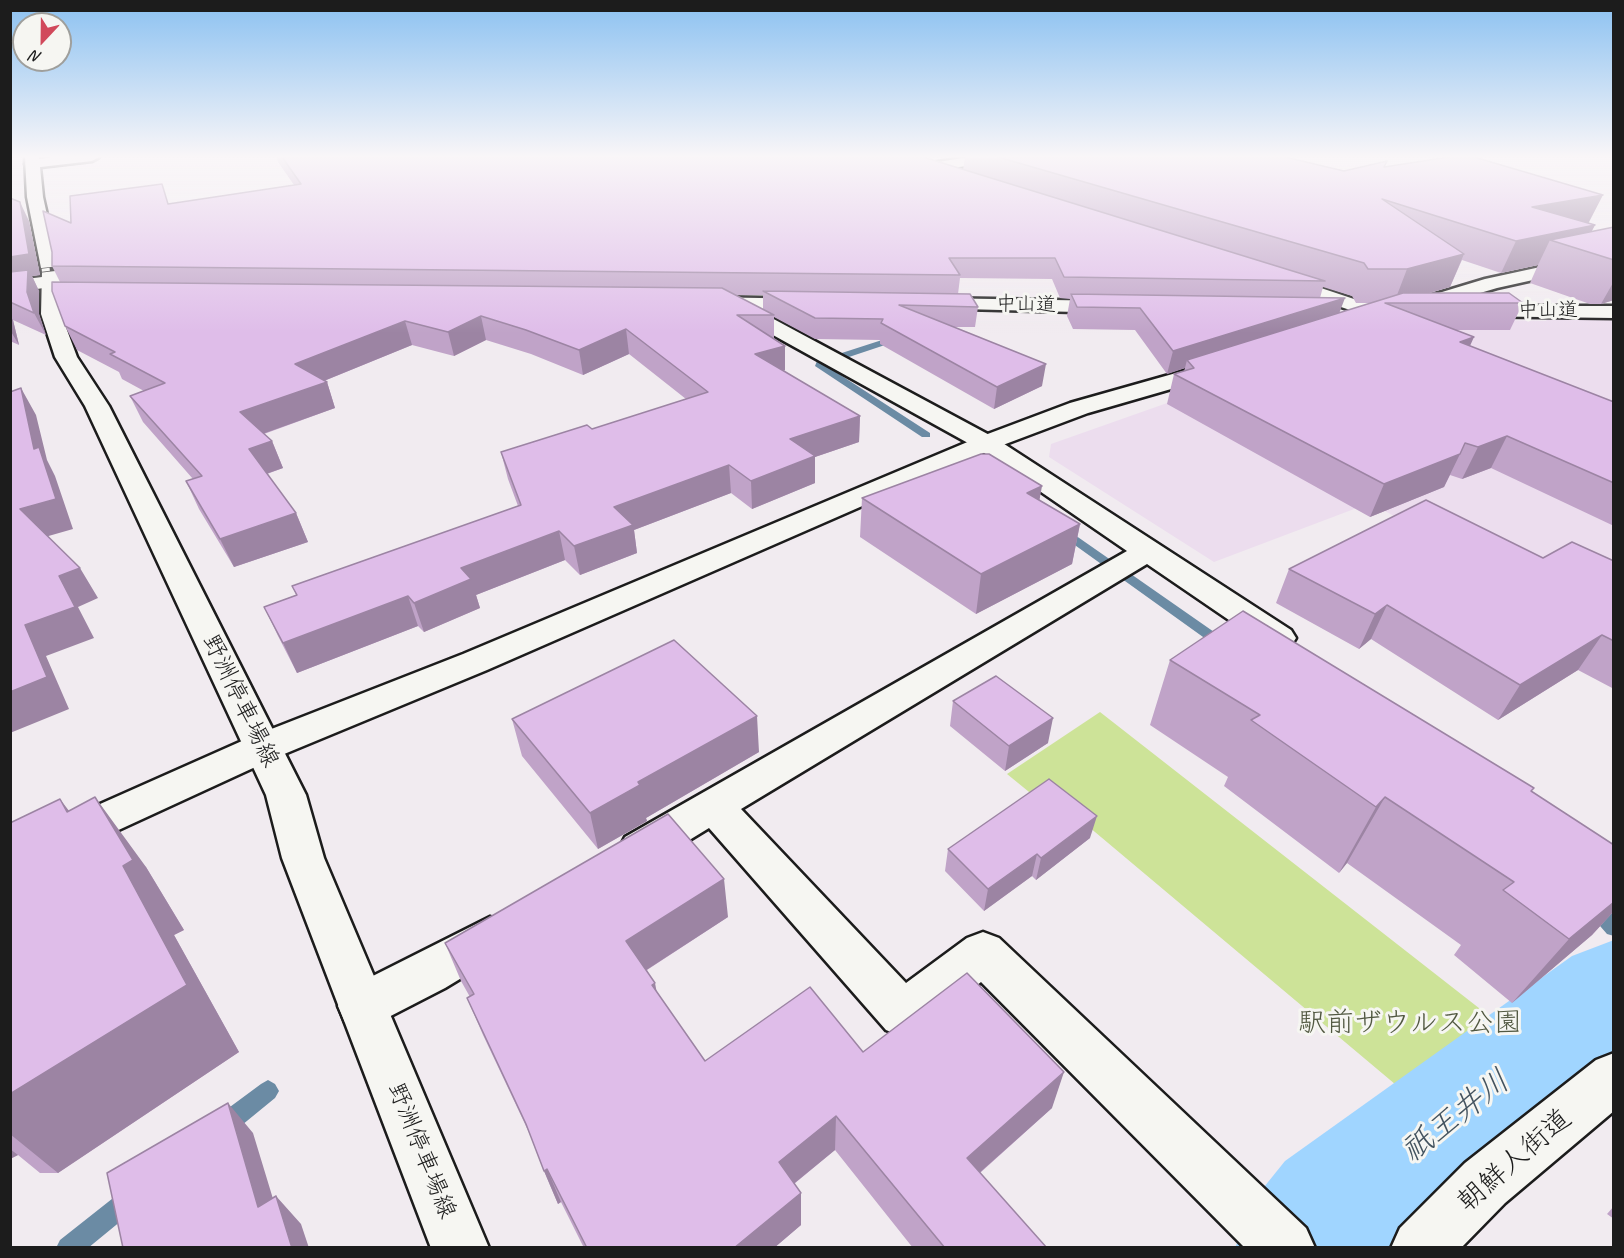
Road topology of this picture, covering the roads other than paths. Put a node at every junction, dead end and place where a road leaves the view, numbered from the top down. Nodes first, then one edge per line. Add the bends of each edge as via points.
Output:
1 (39, 216) edge
2 (1614, 256) edge
3 (1262, 274) edge
4 (10, 287) edge
5 (57, 291) junction
6 (680, 303) edge
7 (727, 303) junction
8 (824, 303) edge
9 (916, 304) edge
10 (1137, 307) edge
11 (1313, 311) edge
12 (1395, 312) junction
13 (1614, 312) edge
14 (1351, 324) edge
15 (1233, 363) edge
16 (986, 443) junction
17 (1127, 564) junction
18 (1307, 656) edge
19 (264, 747) junction
20 (714, 806) junction
21 (10, 863) edge
22 (612, 866) edge
23 (520, 919) edge
24 (362, 1006) junction
25 (1614, 1078) edge
26 (1268, 1230) edge
27 (460, 1248) edge
28 (1420, 1248) edge

1 - 5 street, 野洲停車場線
2 - 12 street via 1492,283
3 - 12 street via 1357,306
4 - 5 street
5 - 19 street, 野洲停車場線 via 51,314 66,357 97,406
6 - 7 street
7 - 8 street
7 - 16 street
9 - 10 street, 中山道
11 - 12 street, 中山道
12 - 13 street, 中山道
12 - 14 street
15 - 16 street via 1079,408
16 - 17 street
16 - 19 street via 475,662
17 - 18 street
17 - 20 street
19 - 21 street
19 - 24 street, 野洲停車場線 via 286,795 303,858
20 - 22 street
20 - 26 street via 903,1014 983,953
23 - 24 street
24 - 27 street, 野洲停車場線
25 - 28 street, 朝鮮人街道 via 1485,1183

